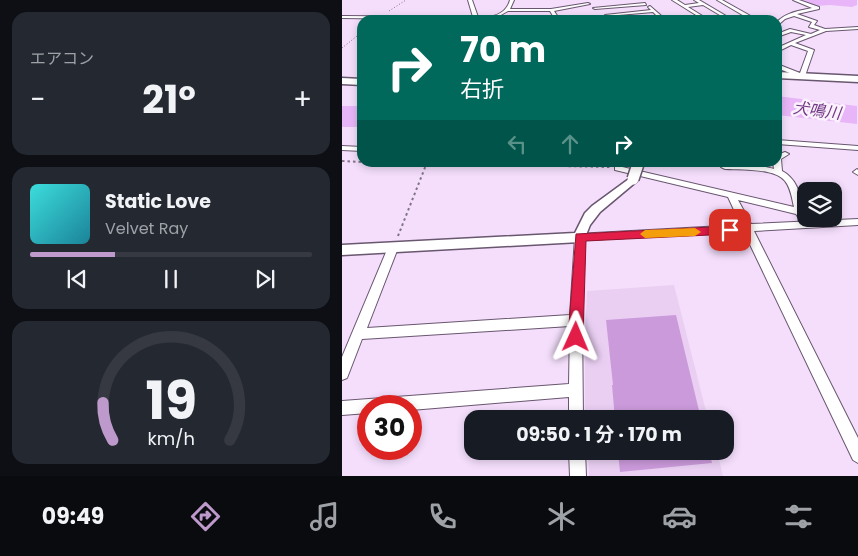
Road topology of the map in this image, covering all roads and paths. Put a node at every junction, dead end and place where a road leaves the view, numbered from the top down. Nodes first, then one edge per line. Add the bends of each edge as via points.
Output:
1 (406, 0) edge
2 (470, 0) edge
3 (512, 0) edge
4 (674, 0) edge
5 (696, 0) edge
6 (795, 0) edge
7 (587, 1) edge
8 (721, 1) edge
9 (643, 2) edge
10 (704, 4) junction
11 (570, 6) junction
12 (684, 6) junction
13 (595, 8) junction
14 (507, 10) junction
15 (551, 10) junction
16 (654, 11) junction
17 (580, 14) dead end
18 (794, 14) junction
19 (384, 15) edge
20 (475, 15) edge
21 (498, 15) edge
22 (554, 15) edge
23 (606, 15) edge
24 (629, 15) edge
25 (658, 15) edge
26 (698, 15) edge
27 (723, 15) edge
28 (747, 15) edge
29 (342, 16) edge
30 (357, 16) edge
31 (782, 20) edge
32 (858, 28) edge
33 (825, 30) junction
34 (782, 34) edge
35 (812, 35) junction
36 (357, 36) edge
37 (782, 43) edge
38 (788, 44) junction
39 (782, 47) edge
40 (342, 48) edge
41 (782, 68) edge
42 (782, 75) edge
43 (802, 76) junction
44 (857, 79) edge
45 (342, 81) edge
46 (357, 82) edge
47 (782, 142) edge
48 (342, 148) edge
49 (858, 148) edge
50 (357, 150) edge
51 (785, 154) dead end
52 (782, 156) edge
53 (342, 161) edge
54 (357, 162) edge
55 (425, 167) edge
56 (554, 167) edge
57 (637, 167) edge
58 (725, 167) dead end
59 (778, 167) edge
60 (618, 168) joint
61 (778, 171) junction
62 (731, 194) junction
63 (797, 197) edge
64 (797, 210) edge
65 (842, 222) edge
66 (858, 222) edge
67 (842, 223) edge
68 (846, 223) junction
69 (797, 226) edge
70 (748, 229) junction
71 (580, 237) junction
72 (393, 248) junction
73 (342, 250) edge
74 (576, 320) junction
75 (358, 334) junction
76 (342, 373) edge
77 (575, 390) junction
78 (342, 408) edge
79 (576, 410) edge
80 (858, 455) edge
81 (577, 460) edge
82 (578, 476) edge

1 - 19 path
2 - 20 street
3 - 14 street
4 - 12 street
5 - 10 street
6 - 18 street via 817,8
7 - 11 street
7 - 13 street
8 - 10 street
8 - 28 street
9 - 13 street
9 - 16 street
10 - 12 street
10 - 27 street
11 - 15 street
11 - 17 street
12 - 26 street
13 - 23 street
14 - 15 street
14 - 21 street
15 - 22 street
16 - 24 street
16 - 25 street
18 - 31 street
18 - 33 street via 815,22 811,26
29 - 30 street
32 - 33 street
33 - 35 street
34 - 35 street via 790,30
35 - 38 street
36 - 40 path
37 - 38 street
38 - 39 street
38 - 43 street via 812,50
41 - 43 street
42 - 43 main road
43 - 44 main road
45 - 46 main road
47 - 49 street
48 - 50 street
51 - 52 street
53 - 54 path
55 - 72 path
56 - 60 path
57 - 71 street, bridge via 626,187 586,219
58 - 61 street
59 - 61 street
60 - 62 street
61 - 63 street via 790,180
62 - 64 street
62 - 70 street
65 - 68 street
66 - 68 street
67 - 68 street
69 - 70 street
70 - 71 street
70 - 80 street
71 - 72 street
71 - 74 street
72 - 73 street
72 - 75 street
74 - 75 street
74 - 77 street
75 - 76 street
77 - 78 street
77 - 79 street
81 - 82 street

